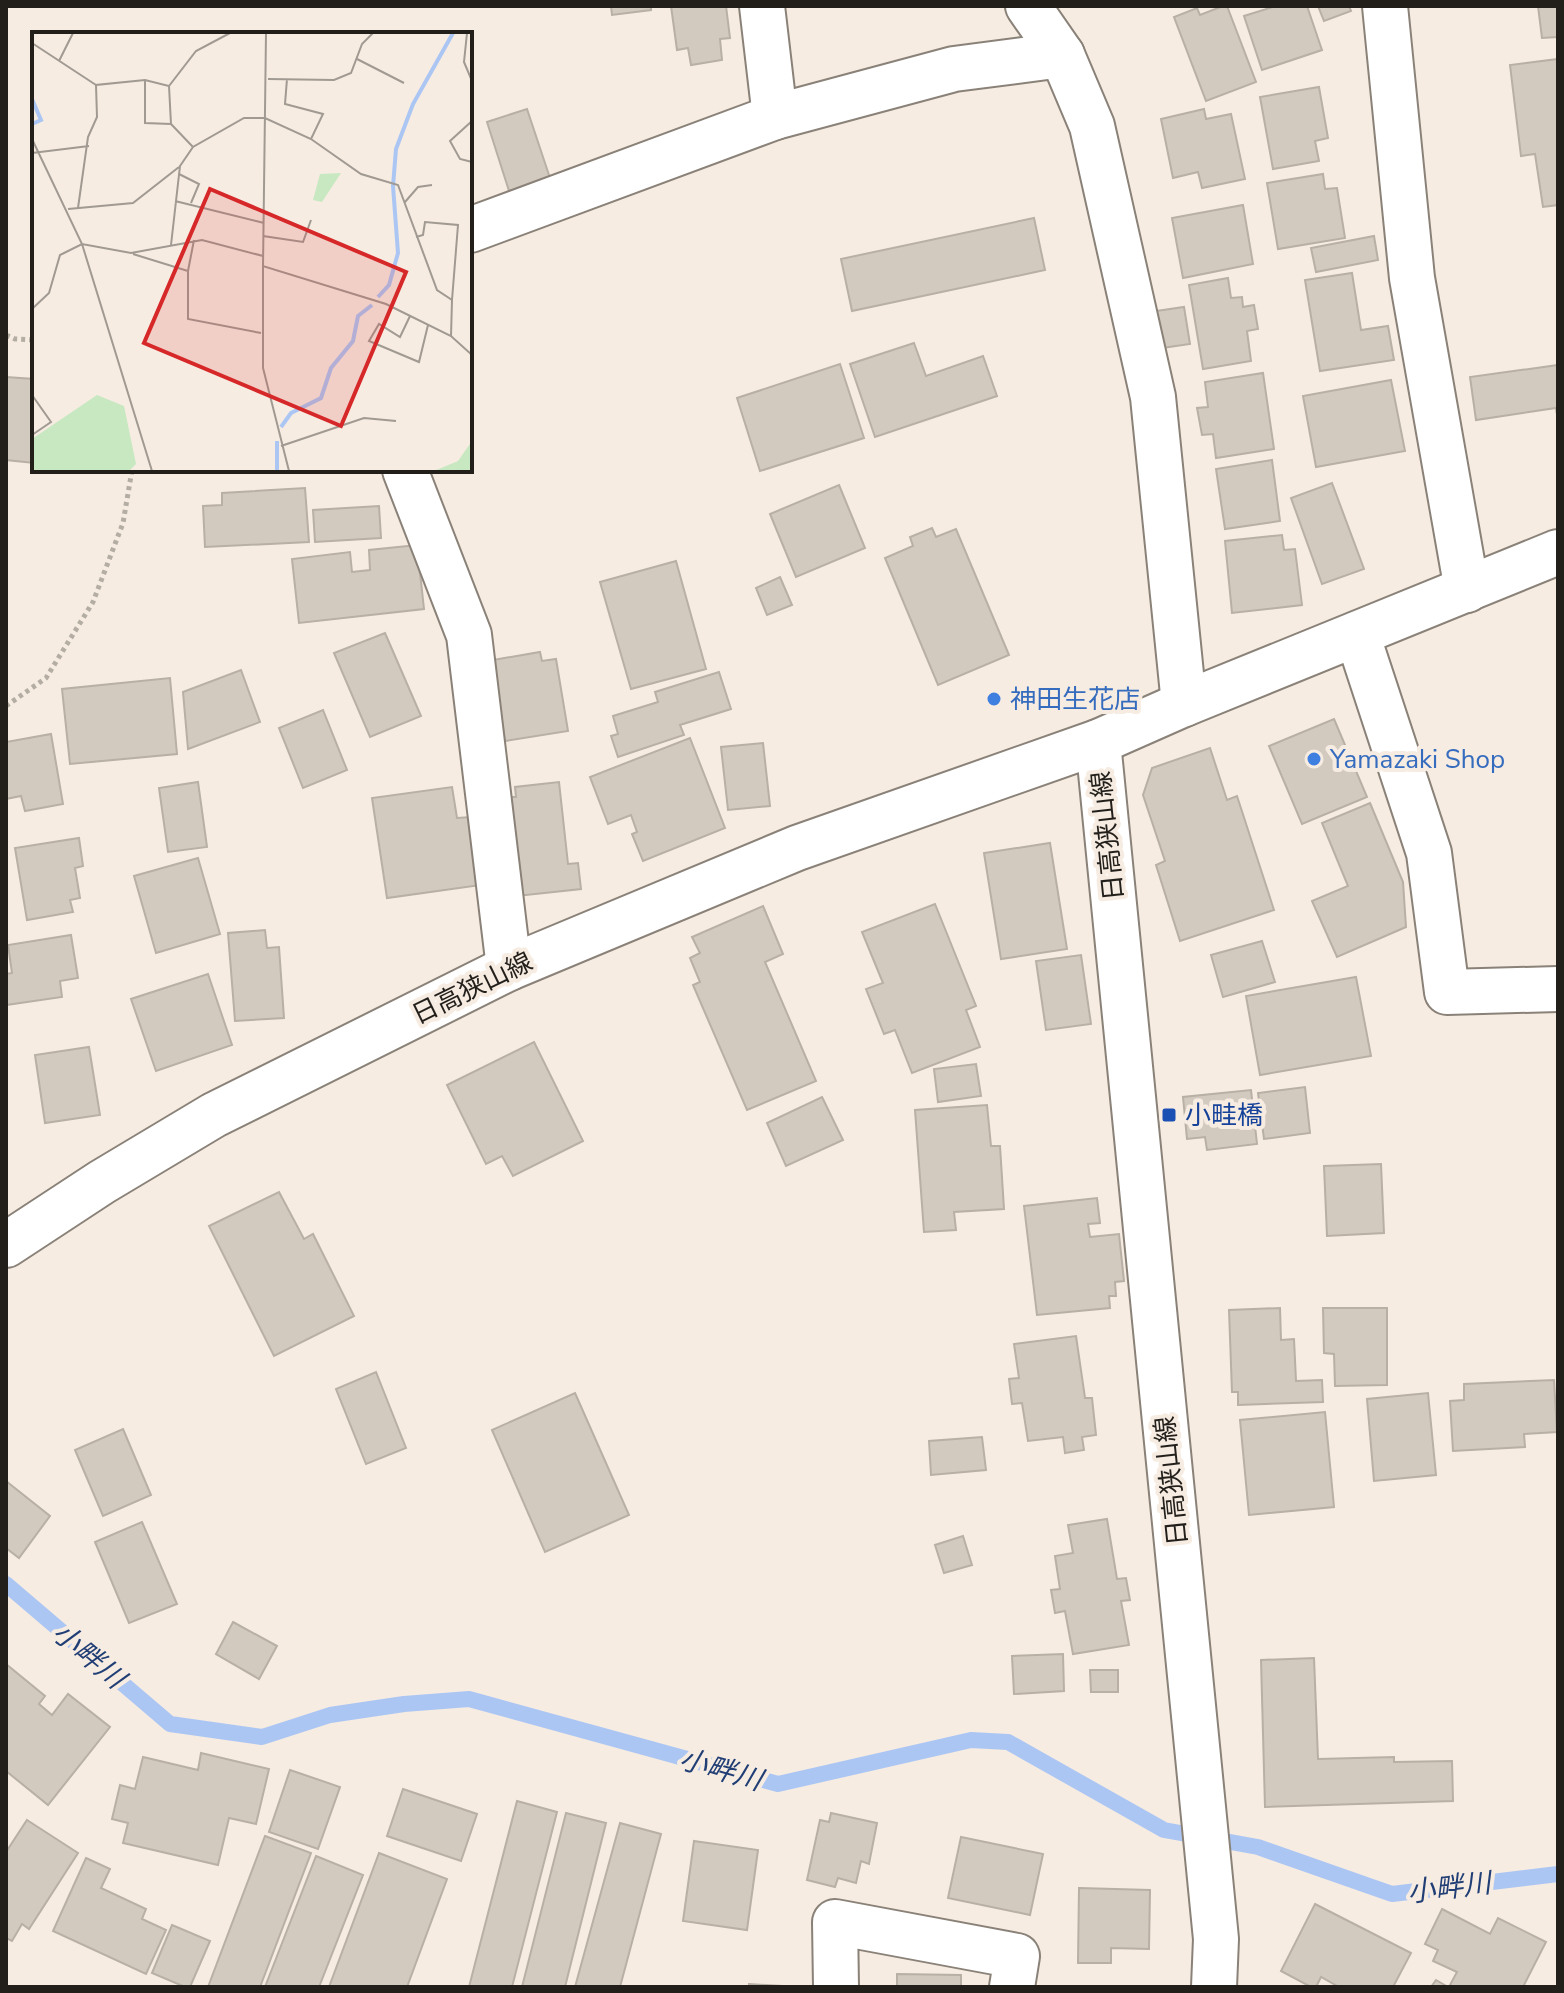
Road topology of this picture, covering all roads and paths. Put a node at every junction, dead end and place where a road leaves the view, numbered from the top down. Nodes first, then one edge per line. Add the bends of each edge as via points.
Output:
1 (762, 6) edge
2 (1028, 6) edge
3 (1385, 6) edge
4 (1062, 55) junction
5 (775, 117) junction
6 (472, 229) edge
7 (6, 335) edge
8 (32, 340) edge
9 (132, 472) edge
10 (406, 472) edge
11 (1558, 552) edge
12 (1467, 590) junction
13 (1357, 634) junction
14 (1184, 704) junction
15 (6, 706) edge
16 (1098, 742) junction
17 (509, 968) junction
18 (1558, 989) edge
19 (6, 1245) edge
20 (836, 1987) edge
21 (1012, 1987) edge
22 (1214, 1987) edge

1 - 5 street
2 - 4 street
3 - 12 street via 1412,278
4 - 5 street via 954,69
4 - 14 street via 1092,126 1153,397
5 - 6 street
7 - 8 path
9 - 15 path via 123,523 93,602 46,678
10 - 17 street via 469,635
11 - 12 street
12 - 13 street
13 - 14 street
13 - 18 street via 1429,853 1447,992
14 - 16 street
16 - 17 street, 日高狭山線 via 797,848
16 - 22 street, 日高狭山線 via 1216,1939
17 - 19 street, 日高狭山線 via 214,1115
20 - 21 street via 835,1922 1017,1956

